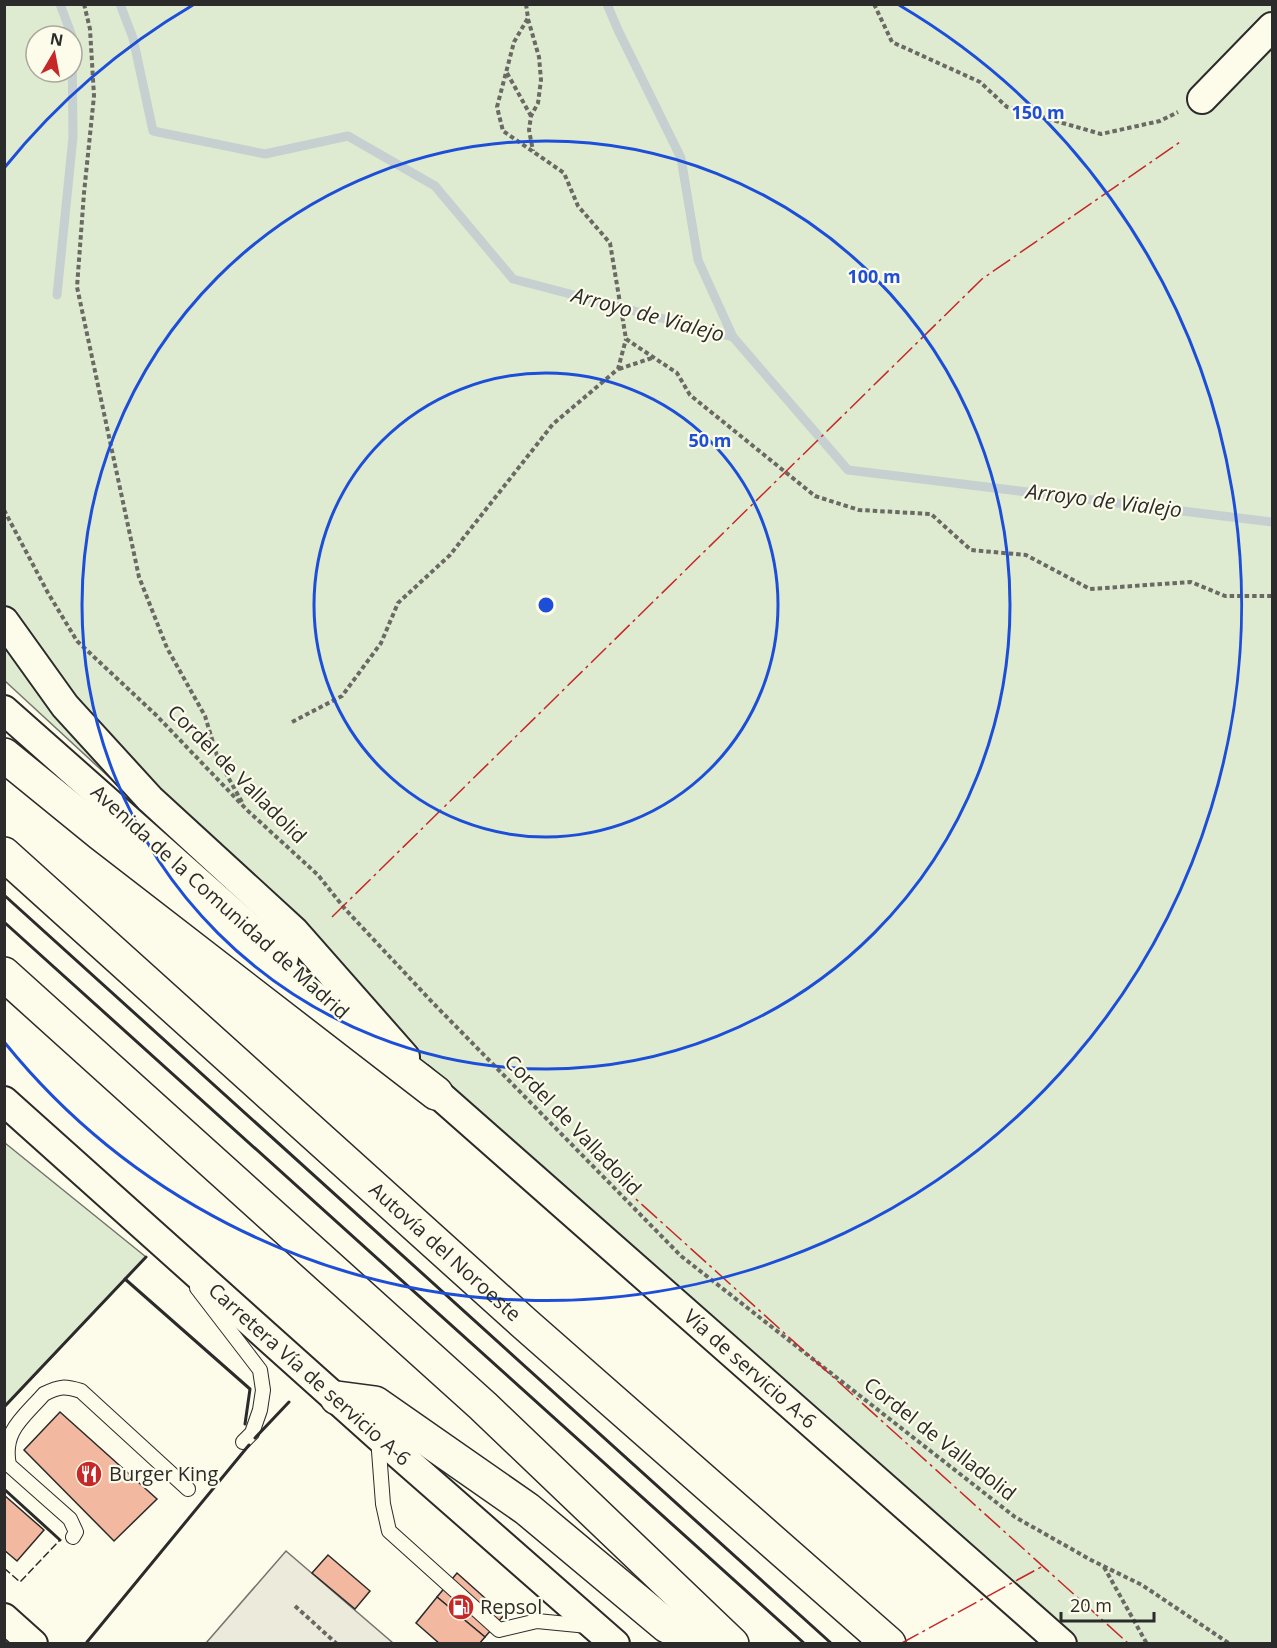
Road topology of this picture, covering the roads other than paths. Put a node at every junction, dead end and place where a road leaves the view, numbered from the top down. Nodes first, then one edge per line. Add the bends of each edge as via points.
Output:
1 (1272, 27) edge
2 (1202, 99) road end
3 (4, 621) edge
4 (4, 710) edge
5 (4, 755) edge
6 (4, 854) edge
7 (4, 974) edge
8 (436, 1093) junction
9 (4, 1101) edge
10 (159, 1239) junction
11 (337, 1398) junction
12 (378, 1436) junction
13 (243, 1442) dead end
14 (188, 1489) dead end
15 (73, 1537) dead end
16 (4, 1618) edge
17 (606, 1635) edge
18 (33, 1644) edge
19 (716, 1644) edge
20 (732, 1644) edge
21 (889, 1644) edge
22 (1062, 1644) edge

1 - 2 street
3 - 8 street via 65,706 150,799 294,931
4 - 8 street, Avenida de la Comunidad de Madrid
5 - 8 highway
6 - 21 highway, Autovía del Noroeste via 524,1323
7 - 20 highway via 483,1406
8 - 22 street, Vía de servicio A-6
9 - 10 street, Carretera Vía de servicio A-6
10 - 11 street, Carretera Vía de servicio A-6
10 - 13 lane via 260,1370 260,1410 252,1433
11 - 12 street, Carretera Vía de servicio A-6
11 - 19 highway via 375,1403 527,1509 667,1626
12 - 17 street, Carretera Vía de servicio A-6
12 - 17 lane via 389,1531 499,1630 537,1621
14 - 15 lane via 81,1391 66,1386 51,1390 12,1431 6,1443 7,1457 9,1465 70,1519 76,1532
16 - 18 street

